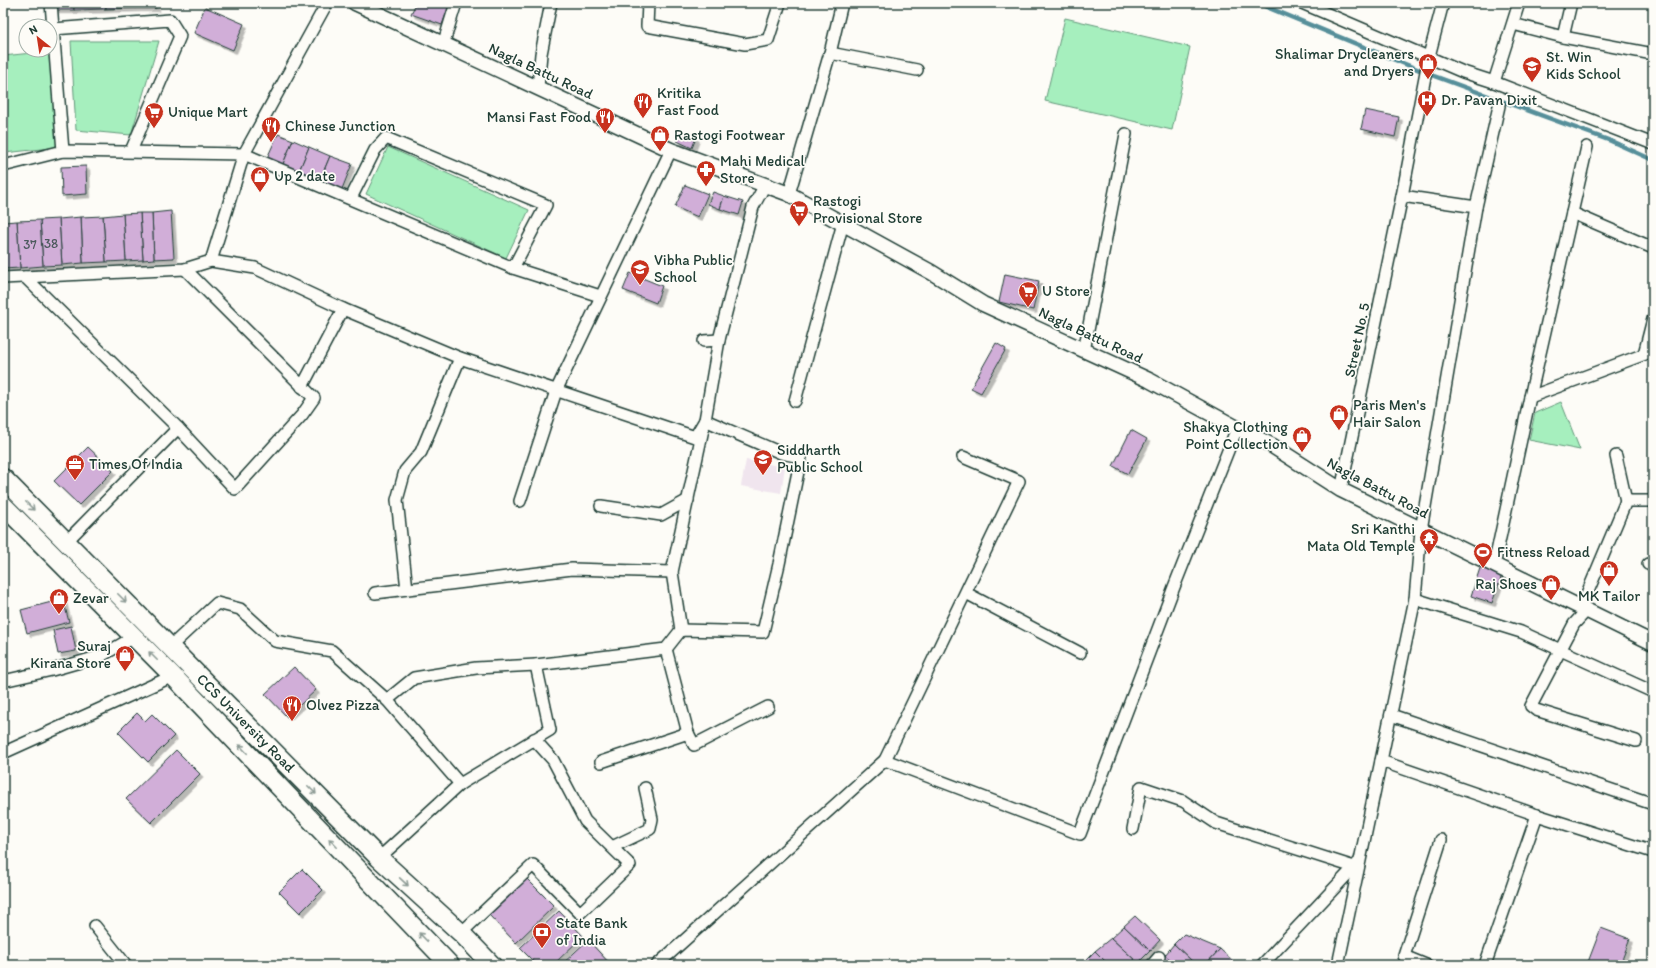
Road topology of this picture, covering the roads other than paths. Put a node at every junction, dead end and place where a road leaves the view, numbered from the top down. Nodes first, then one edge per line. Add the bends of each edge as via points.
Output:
1 (51, 3) edge
2 (327, 3) edge
3 (355, 3) edge
4 (456, 3) edge
5 (551, 3) edge
6 (648, 3) edge
7 (780, 3) edge
8 (842, 3) edge
9 (1302, 3) edge
10 (1443, 3) edge
11 (1519, 3) edge
12 (1571, 3) edge
13 (1319, 6) edge
14 (52, 18) edge
15 (1513, 24) junction
16 (58, 30) edge
17 (1563, 36) junction
18 (443, 45) junction
19 (830, 53) junction
20 (1653, 54) edge
21 (55, 58) edge
22 (1427, 65) junction
23 (917, 70) dead end
24 (1494, 82) junction
25 (538, 87) junction
26 (1499, 106) dead end
27 (1126, 134) dead end
28 (1653, 144) edge
29 (1587, 147) dead end
30 (671, 150) junction
31 (63, 151) junction
32 (132, 151) junction
33 (244, 154) junction
34 (3, 166) edge
35 (765, 184) junction
36 (789, 194) junction
37 (1402, 196) junction
38 (351, 198) junction
39 (1476, 207) junction
40 (1572, 212) junction
41 (843, 223) junction
42 (1653, 248) edge
43 (211, 261) junction
44 (513, 268) junction
45 (185, 269) junction
46 (25, 277) junction
47 (3, 278) edge
48 (600, 296) junction
49 (343, 309) junction
50 (1653, 319) edge
51 (719, 340) junction
52 (704, 341) dead end
53 (1084, 351) junction
54 (1648, 353) edge
55 (460, 358) junction
56 (302, 387) junction
57 (556, 391) junction
58 (1530, 397) junction
59 (795, 401) dead end
60 (705, 420) junction
61 (178, 428) junction
62 (1237, 428) junction
63 (1616, 456) dead end
64 (963, 457) dead end
65 (3, 478) edge
66 (1341, 490) junction
67 (688, 500) junction
68 (520, 501) dead end
69 (1626, 501) junction
70 (1653, 501) edge
71 (3, 505) edge
72 (601, 506) dead end
73 (1421, 530) junction
74 (66, 542) junction
75 (1494, 566) junction
76 (672, 572) junction
77 (408, 589) junction
78 (375, 593) dead end
79 (966, 593) junction
80 (1415, 599) junction
81 (1583, 610) junction
82 (681, 630) junction
83 (134, 637) junction
84 (1653, 643) edge
85 (170, 647) junction
86 (666, 649) junction
87 (1561, 649) junction
88 (1080, 653) dead end
89 (536, 665) junction
90 (173, 676) junction
91 (3, 681) edge
92 (1653, 692) edge
93 (387, 700) junction
94 (768, 708) dead end
95 (1390, 715) junction
96 (688, 733) junction
97 (534, 739) junction
98 (1636, 741) dead end
99 (3, 753) edge
100 (885, 760) junction
101 (1381, 761) junction
102 (601, 762) dead end
103 (460, 784) junction
104 (645, 788) dead end
105 (1653, 804) edge
106 (1537, 815) junction
107 (1133, 829) dead end
108 (1441, 840) dead end
109 (612, 847) junction
110 (1653, 852) edge
111 (379, 858) junction
112 (1357, 864) junction
113 (95, 926) dead end
114 (461, 933) junction
115 (126, 965) edge
116 (450, 965) edge
117 (492, 965) edge
118 (657, 965) edge
119 (1262, 965) edge
120 (1338, 965) edge
121 (1426, 965) edge
122 (1484, 965) edge

1 - 14 street
2 - 33 street
3 - 18 street, Nagla Battu Road
4 - 18 street
5 - 25 street via 541,54
6 - 7 street via 647,26 745,44 768,40
8 - 19 street
9 - 13 street
10 - 22 street, Street No. 5
11 - 15 street
12 - 17 street
13 - 22 street
15 - 17 street
15 - 24 street
16 - 32 street via 170,20 177,31 180,36
17 - 20 street
18 - 25 street, Nagla Battu Road
19 - 23 street
19 - 36 street
21 - 31 street
22 - 24 street via 1463,72
22 - 37 street, Street No. 5
24 - 28 street
25 - 30 street, Nagla Battu Road
26 - 39 street
27 - 53 street
29 - 40 street
30 - 35 street, Nagla Battu Road
30 - 48 street
31 - 32 street
31 - 34 street
32 - 33 street
33 - 38 street
33 - 43 street
35 - 36 street, Nagla Battu Road
35 - 51 street via 753,207
36 - 41 street, Nagla Battu Road
37 - 39 street
37 - 66 street, Street No. 5
38 - 44 street
38 - 44 street via 375,150 386,138 546,205
39 - 73 street
40 - 42 street
40 - 58 street
41 - 53 street, Nagla Battu Road via 932,272 983,304
41 - 59 street
43 - 45 street
43 - 49 street via 255,268
44 - 48 street
45 - 46 street
45 - 56 street
46 - 47 street
46 - 61 street
48 - 57 street
49 - 55 street
49 - 56 street
50 - 54 street
51 - 52 street
51 - 60 street
53 - 62 street, Nagla Battu Road via 1149,380
54 - 58 street
55 - 57 street
55 - 77 street via 421,452 405,471 397,500
56 - 61 street via 314,398 284,436 235,489
57 - 60 street via 695,438
57 - 68 street
58 - 75 street
60 - 67 street
60 - 82 street via 781,453 801,457 763,632
61 - 74 street
62 - 66 street, Nagla Battu Road via 1271,445
62 - 100 street via 1080,834
63 - 69 street
64 - 79 street via 1020,481
65 -> 74 highway, CCS University Road
66 - 73 street, Nagla Battu Road
67 - 72 street via 661,515
67 - 76 street
69 - 70 street
69 - 81 street
71 - 83 highway, CCS University Road
73 - 75 street, Nagla Battu Road
73 - 80 street
74 -> 85 highway, CCS University Road
75 - 81 street, Nagla Battu Road
76 - 77 street via 572,569
76 - 82 street
77 - 78 street
79 - 88 street
79 - 100 street
80 - 87 street via 1521,632
80 - 95 street
81 - 84 street, Nagla Battu Road
81 - 87 street
82 - 86 street
90 -> 83 highway, CCS University Road
83 - 91 street via 90,660
85 - 93 street via 217,603 240,609 275,641 332,651
85 -> 111 highway, CCS University Road
86 - 89 street
86 - 96 street
87 - 92 street
87 - 98 street via 1531,706 1536,710
89 - 93 street via 476,668 414,678
89 - 97 street via 550,730
90 - 99 street
116 -> 90 highway, CCS University Road
93 - 103 street
94 - 96 street via 694,745
95 - 101 street
95 - 105 street
96 - 102 street
97 - 103 street
97 - 109 street via 554,760 585,821
100 - 118 street
101 - 106 street
101 - 112 street
103 - 111 street
104 - 109 street via 652,819 650,829
106 - 110 street
106 - 122 street
107 - 112 street via 1141,787 1182,801 1216,823
108 - 121 street via 1404,956
109 - 114 street via 630,865 580,913 533,865
111 -> 114 highway, CCS University Road
112 - 119 street
112 - 120 street
113 - 115 street
114 - 117 highway, CCS University Road

